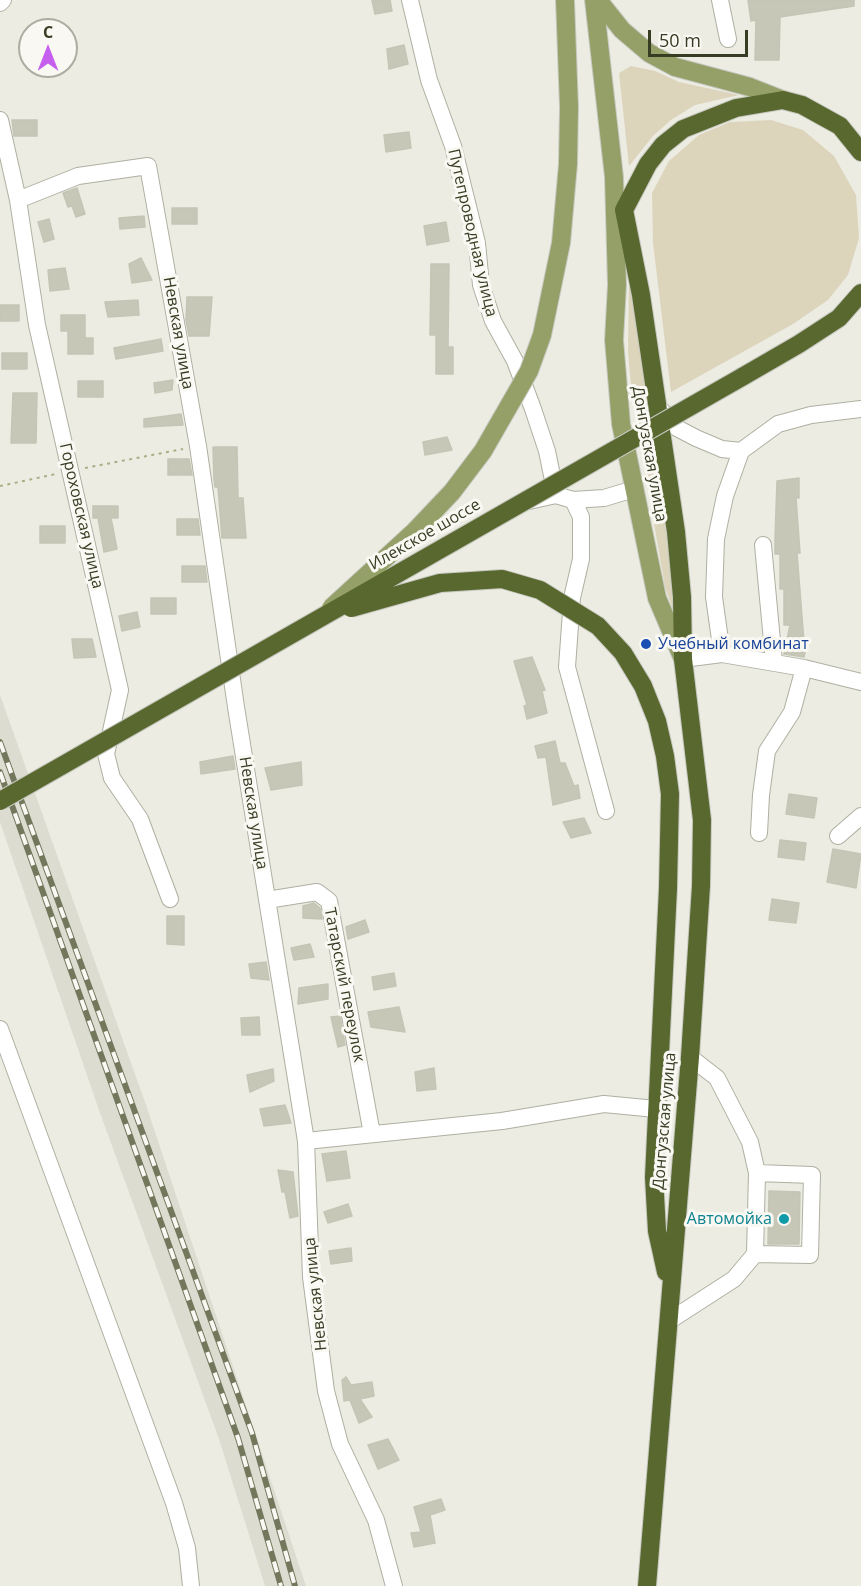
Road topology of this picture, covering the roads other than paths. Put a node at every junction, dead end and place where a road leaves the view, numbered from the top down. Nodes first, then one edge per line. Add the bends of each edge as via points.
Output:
1 (3, 0) edge
2 (410, 0) edge
3 (565, 0) edge
4 (594, 0) edge
5 (598, 0) edge
6 (720, 0) edge
7 (0, 3) edge
8 (728, 39) dead end
9 (783, 100) junction
10 (0, 120) edge
11 (861, 152) edge
12 (614, 177) junction
13 (18, 200) junction
14 (624, 210) junction
15 (861, 293) edge
16 (659, 409) junction
17 (861, 409) edge
18 (741, 451) junction
19 (634, 489) junction
20 (556, 495) junction
21 (573, 500) junction
22 (763, 545) dead end
23 (323, 615) junction
24 (722, 654) junction
25 (683, 659) junction
26 (231, 660) junction
27 (774, 662) junction
28 (804, 668) junction
29 (861, 682) edge
30 (110, 729) junction
31 (0, 801) edge
32 (606, 811) dead end
33 (861, 816) edge
34 (759, 833) dead end
35 (838, 836) dead end
36 (170, 899) dead end
37 (267, 900) junction
38 (0, 1029) edge
39 (690, 1057) junction
40 (656, 1109) junction
41 (372, 1134) junction
42 (306, 1141) junction
43 (757, 1173) junction
44 (755, 1254) junction
45 (670, 1291) junction
46 (669, 1320) junction
47 (191, 1586) edge
48 (394, 1586) edge
49 (647, 1586) edge

1 - 7 street
2 - 20 street, Путепроводная улица via 429,80 453,146 477,243 481,285 533,409
3 - 23 main road, bridge via 569,106 561,243 543,335 529,372 483,451 452,492
4 - 12 main road, Донгузская улица
5 - 9 main road via 622,30 675,67
6 - 8 street
9 - 11 highway via 822,113 840,126
9 - 14 highway via 736,108 683,129 648,164
10 - 13 street, Гороховская улица
12 - 14 main road, Донгузская улица
12 - 19 main road, Донгузская улица via 616,385
13 - 26 street, Невская улица via 78,176 148,166
13 - 30 street, Гороховская улица via 38,324 120,690
14 - 16 highway, Донгузская улица
15 - 23 highway, Илекское шоссе, bridge via 839,318 799,344
16 - 18 street via 677,428 696,438 722,449
16 - 25 highway, Донгузская улица via 682,597
17 - 18 street via 778,424
18 - 24 street via 724,496 716,539 714,597
19 - 21 street via 604,498
19 - 25 main road, Донгузская улица via 657,598
20 - 21 street
20 - 26 street via 511,504
21 - 32 street via 581,517 581,559 572,598 567,667
22 - 27 street
23 - 31 highway, Илекское шоссе, bridge
23 - 40 highway, bridge via 440,583 502,579 540,590 598,626 622,653 643,686 657,721 670,794
24 - 25 street
24 - 27 street
25 - 39 highway, Донгузская улица via 702,820
26 - 30 street
26 - 37 street, Невская улица
27 - 28 street
28 - 29 street
28 - 34 street via 792,712 767,751
30 - 36 street, Гороховская улица via 106,754 112,778 140,819
33 - 35 street
37 - 41 street, Татарский переулок via 317,892 328,901
37 - 42 street, Невская улица
38 - 47 street via 174,1503 187,1548
39 - 43 street via 717,1078 750,1142
39 - 45 highway, Донгузская улица
40 - 41 street via 604,1104 502,1121
40 - 45 highway via 657,1231
41 - 42 street
42 - 48 street, Невская улица via 311,1277 326,1391 340,1444 376,1520
43 - 44 street
43 - 44 street via 812,1175 810,1256
44 - 46 street via 734,1279
45 - 46 highway, Донгузская улица
46 - 49 highway, Донгузская улица

